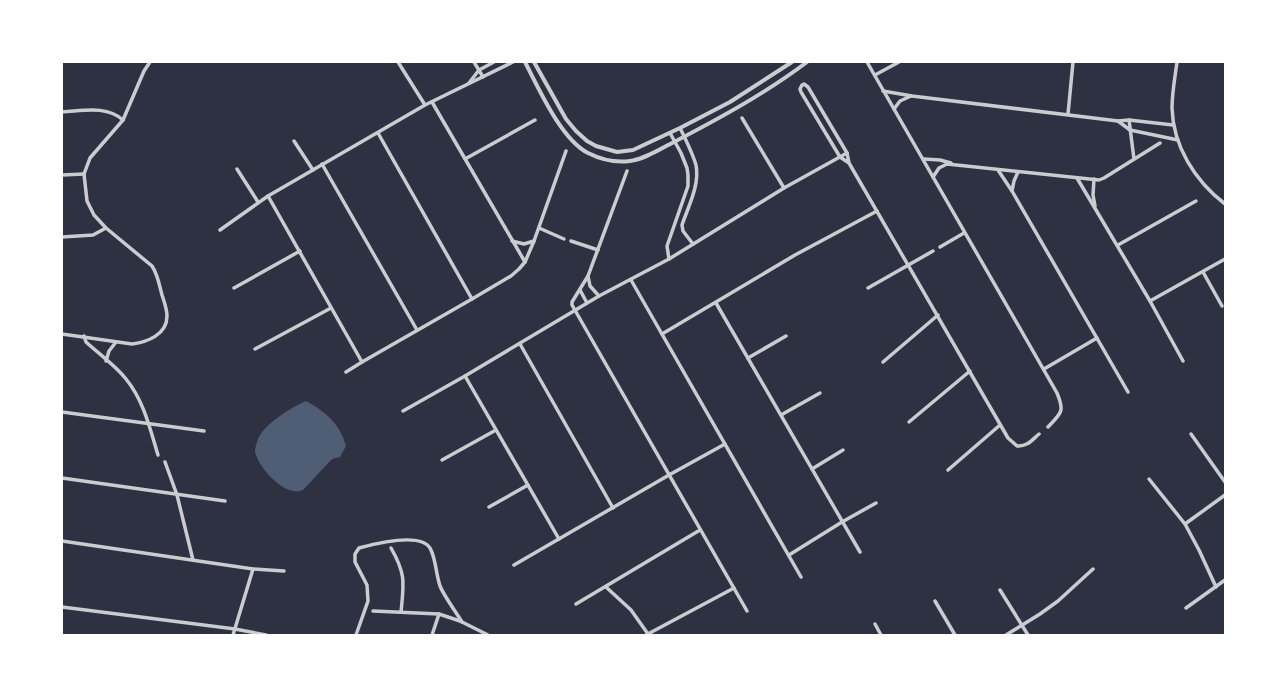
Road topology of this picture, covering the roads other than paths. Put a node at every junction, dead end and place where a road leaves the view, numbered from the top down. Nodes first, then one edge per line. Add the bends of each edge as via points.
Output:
1 (150, 62) edge
2 (398, 62) edge
3 (474, 62) edge
4 (494, 62) edge
5 (513, 62) edge
6 (525, 62) edge
7 (534, 62) edge
8 (792, 62) edge
9 (807, 62) edge
10 (867, 62) edge
11 (899, 62) edge
12 (1073, 62) edge
13 (1177, 62) edge
14 (479, 70) junction
15 (875, 74) junction
16 (483, 77) junction
17 (469, 84) junction
18 (884, 91) junction
19 (912, 96) junction
20 (432, 102) junction
21 (425, 105) junction
22 (894, 110) junction
23 (62, 112) edge
24 (1068, 114) junction
25 (742, 118) dead end
26 (123, 120) junction
27 (535, 120) dead end
28 (1129, 120) junction
29 (1118, 121) junction
30 (1173, 125) junction
31 (680, 128) junction
32 (1130, 130) junction
33 (378, 133) junction
34 (670, 133) junction
35 (684, 137) junction
36 (1178, 140) junction
37 (294, 141) dead end
38 (674, 141) junction
39 (1160, 143) dead end
40 (566, 151) dead end
41 (847, 153) junction
42 (840, 157) junction
43 (465, 159) junction
44 (924, 159) junction
45 (1134, 159) junction
46 (849, 163) junction
47 (322, 164) junction
48 (958, 164) junction
49 (237, 169) dead end
50 (313, 170) junction
51 (998, 170) junction
52 (627, 171) dead end
53 (1018, 172) junction
54 (84, 174) junction
55 (62, 175) edge
56 (933, 177) junction
57 (1077, 178) junction
58 (1094, 179) junction
59 (784, 188) junction
60 (1012, 191) junction
61 (268, 196) junction
62 (1196, 201) dead end
63 (258, 202) junction
64 (1225, 204) edge
65 (1095, 207) junction
66 (877, 211) junction
67 (106, 228) junction
68 (538, 228) junction
69 (220, 230) dead end
70 (964, 233) junction
71 (62, 237) edge
72 (564, 239) dead end
73 (512, 241) junction
74 (534, 241) junction
75 (571, 241) dead end
76 (693, 244) junction
77 (1118, 245) junction
78 (940, 247) dead end
79 (598, 250) junction
80 (300, 251) junction
81 (933, 251) dead end
82 (669, 259) junction
83 (1225, 259) edge
84 (525, 262) junction
85 (909, 265) junction
86 (1203, 272) junction
87 (588, 276) junction
88 (631, 280) junction
89 (234, 288) dead end
90 (868, 288) dead end
91 (580, 290) junction
92 (599, 296) junction
93 (472, 299) junction
94 (1150, 301) junction
95 (587, 303) junction
96 (716, 304) junction
97 (1222, 306) dead end
98 (331, 308) junction
99 (574, 311) junction
100 (938, 315) junction
101 (417, 330) junction
102 (62, 334) edge
103 (662, 334) junction
104 (84, 336) junction
105 (786, 336) dead end
106 (1097, 338) junction
107 (116, 342) junction
108 (520, 344) junction
109 (255, 349) dead end
110 (748, 358) junction
111 (106, 361) junction
112 (1183, 361) dead end
113 (362, 362) junction
114 (884, 362) dead end
115 (1044, 369) junction
116 (970, 371) junction
117 (346, 372) dead end
118 (465, 376) junction
119 (1128, 392) dead end
120 (820, 393) dead end
121 (403, 411) dead end
122 (62, 412) edge
123 (781, 415) junction
124 (909, 422) dead end
125 (148, 424) junction
126 (1000, 425) junction
127 (1048, 427) dead end
128 (496, 430) junction
129 (204, 431) dead end
130 (1040, 434) dead end
131 (1191, 434) dead end
132 (725, 444) junction
133 (843, 450) dead end
134 (158, 455) dead end
135 (442, 460) dead end
136 (164, 462) dead end
137 (812, 469) junction
138 (948, 470) dead end
139 (669, 475) junction
140 (62, 478) edge
141 (1150, 479) dead end
142 (1225, 482) edge
143 (528, 485) junction
144 (1225, 494) edge
145 (177, 495) junction
146 (225, 502) dead end
147 (876, 502) dead end
148 (489, 507) dead end
149 (613, 508) junction
150 (842, 522) junction
151 (1184, 524) junction
152 (700, 530) junction
153 (559, 539) junction
154 (62, 541) edge
155 (391, 548) dead end
156 (860, 552) dead end
157 (790, 555) junction
158 (193, 560) junction
159 (514, 565) dead end
160 (253, 569) junction
161 (1094, 569) dead end
162 (284, 570) dead end
163 (801, 577) dead end
164 (1225, 580) edge
165 (606, 587) junction
166 (1216, 587) junction
167 (734, 588) junction
168 (1000, 590) dead end
169 (935, 601) dead end
170 (576, 604) dead end
171 (62, 607) edge
172 (1186, 608) dead end
173 (373, 611) dead end
174 (747, 611) dead end
175 (401, 612) junction
176 (439, 614) junction
177 (462, 622) junction
178 (875, 624) dead end
179 (1022, 625) junction
180 (235, 629) junction
181 (647, 634) edge
182 (233, 635) edge
183 (266, 635) edge
184 (356, 635) edge
185 (432, 635) edge
186 (488, 635) edge
187 (882, 635) edge
188 (955, 635) edge
189 (1006, 635) edge
190 (1028, 635) edge

1 - 26 street
2 - 21 street
3 - 14 street
4 - 14 street
5 - 16 street
6 - 38 street via 568,137 587,153 602,159 630,161 644,157
7 - 34 street via 566,119 587,141 596,146 617,152 633,150
8 - 31 street via 730,102
9 - 35 street via 780,83
10 - 15 street
11 - 15 street
12 - 24 street
13 - 30 street via 1172,107
14 - 16 street
14 - 17 street
15 - 18 street
16 - 17 street
17 - 20 street
18 - 19 street
18 - 22 street
19 - 22 street via 900,101
19 - 24 street
20 - 21 street
20 - 43 street
21 - 33 street
22 - 44 street
23 - 26 street via 101,110 111,112
24 - 29 street
25 - 59 street
26 - 54 street via 90,158
27 - 43 street
28 - 29 street
28 - 30 street
28 - 32 street
29 - 32 street
30 - 36 street
31 - 34 street
31 - 35 street
32 - 36 street
32 - 45 street
33 - 47 street
33 - 93 street
34 - 38 street
35 - 38 street
35 - 76 street via 696,164 695,188 682,225 683,231
36 - 64 street via 1192,170
37 - 50 street
38 - 82 street via 687,168 688,186 667,246
39 - 45 street
40 - 68 street
41 - 42 street
41 - 42 street via 808,86 802,85 801,92
41 - 46 street
42 - 46 street
42 - 59 street
43 - 73 street
44 - 48 street
44 - 56 street
45 - 58 street via 1104,178
46 - 66 street
47 - 50 street
47 - 101 street
48 - 51 street
48 - 56 street via 943,165
49 - 63 street
50 - 61 street
51 - 53 street
51 - 60 street
52 - 79 street
53 - 57 street
53 - 60 street
54 - 55 street
54 - 67 street via 87,202 94,215
56 - 70 street
57 - 58 street
57 - 65 street
58 - 65 street
59 - 76 street
60 - 106 street
61 - 63 street
61 - 80 street
62 - 77 street
63 - 69 street
65 - 77 street
66 - 85 street
66 - 96 street via 795,255
67 - 71 street via 89,235
67 - 107 street via 157,273 167,315 163,329 151,340 132,344
68 - 72 street
68 - 74 street
70 - 78 street
70 - 115 street
73 - 74 street via 524,244
73 - 84 street
74 - 84 street
75 - 79 street
76 - 82 street
77 - 94 street
79 - 87 street
80 - 89 street
80 - 98 street
81 - 85 street
82 - 88 street
83 - 86 street
84 - 93 street via 511,276
85 - 90 street
85 - 100 street
86 - 94 street
86 - 97 street
87 - 91 street
87 - 92 street via 590,286
88 - 92 street
88 - 103 street
91 - 95 street
91 - 99 street via 572,302
92 - 95 street
93 - 101 street
94 - 112 street
95 - 99 street
96 - 103 street
96 - 110 street
98 - 109 street
98 - 113 street
99 - 108 street
99 - 139 street
100 - 114 street
100 - 116 street
101 - 113 street
102 - 104 street
103 - 132 street
104 - 107 street
104 - 111 street via 86,342
105 - 110 street
106 - 115 street
106 - 119 street
107 - 111 street via 109,351
108 - 118 street
108 - 149 street
110 - 123 street
111 - 125 street via 121,373 133,388 144,409
113 - 117 street
115 - 127 street via 1062,406 1061,412
116 - 124 street
116 - 126 street
118 - 121 street
118 - 128 street
120 - 123 street
122 - 125 street
123 - 137 street
125 - 129 street
125 - 134 street
126 - 130 street via 1017,446 1027,445
126 - 138 street
128 - 135 street
128 - 143 street
131 - 142 street
132 - 139 street
132 - 157 street
133 - 137 street
136 - 145 street
137 - 150 street
139 - 149 street
139 - 152 street
140 - 145 street
141 - 151 street
143 - 148 street
143 - 153 street
144 - 151 street
145 - 146 street
145 - 158 street
147 - 150 street
149 - 153 street
150 - 156 street
150 - 157 street
151 - 166 street
152 - 165 street
152 - 167 street
153 - 159 street
154 - 158 street
155 - 175 street via 399,561 404,583
157 - 163 street
158 - 160 street
160 - 162 street
160 - 180 street
161 - 179 street via 1058,601
164 - 166 street
165 - 170 street
165 - 181 street via 631,610
166 - 172 street
167 - 174 street
167 - 181 street
168 - 179 street
169 - 188 street
171 - 180 street
173 - 175 street
175 - 176 street
176 - 177 street
176 - 185 street
177 - 184 street via 440,587 431,549 427,544 392,540 359,548 355,554 355,562 367,585 368,601
177 - 186 street
178 - 187 street
179 - 189 street
179 - 190 street
180 - 182 street
180 - 183 street

